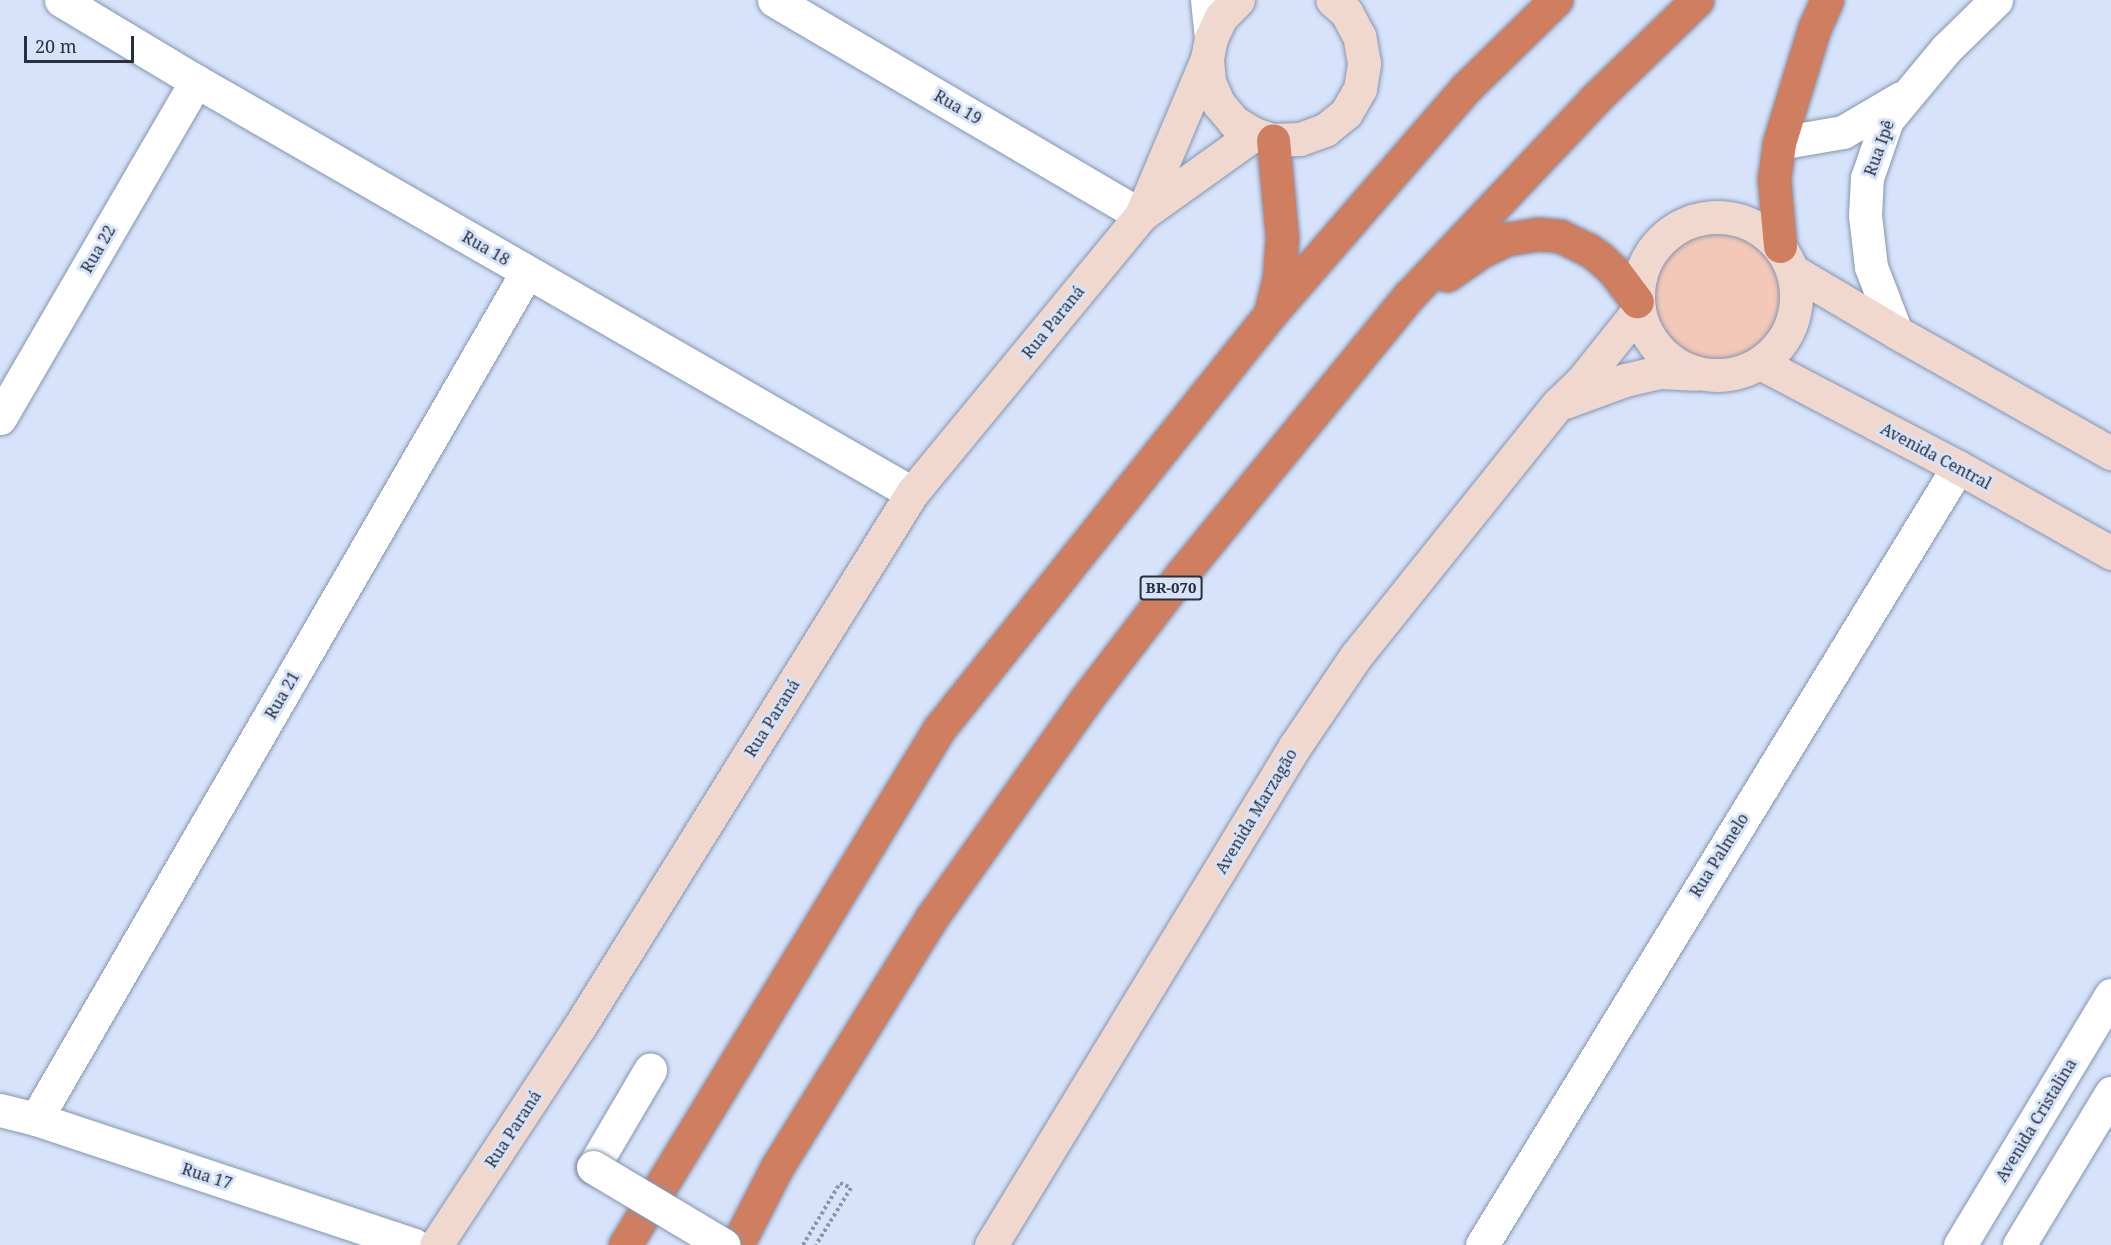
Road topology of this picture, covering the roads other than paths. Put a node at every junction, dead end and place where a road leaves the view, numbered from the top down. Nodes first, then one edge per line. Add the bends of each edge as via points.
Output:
1 (61, 0) edge
2 (774, 0) edge
3 (1207, 0) edge
4 (1238, 0) edge
5 (1332, 0) edge
6 (1556, 0) edge
7 (1697, 0) edge
8 (1827, 0) edge
9 (1996, 0) edge
10 (1209, 48) junction
11 (196, 81) junction
12 (1908, 94) junction
13 (1263, 137) junction
14 (1779, 142) junction
15 (1141, 214) junction
16 (1786, 258) junction
17 (527, 272) junction
18 (1409, 296) junction
19 (1637, 306) junction
20 (1271, 312) junction
21 (1896, 332) junction
22 (1760, 363) junction
23 (1701, 375) junction
24 (1558, 404) junction
25 (0, 418) edge
26 (2111, 453) edge
27 (1958, 467) junction
28 (912, 494) junction
29 (2111, 553) edge
30 (2111, 995) edge
31 (650, 1070) dead end
32 (2111, 1093) edge
33 (0, 1110) edge
34 (36, 1119) junction
35 (414, 1245) edge
36 (436, 1245) edge
37 (625, 1245) edge
38 (724, 1245) edge
39 (737, 1245) edge
40 (992, 1245) edge
41 (1482, 1245) edge
42 (1960, 1245) edge
43 (2019, 1245) edge

1 - 11 street, Rua 18
2 - 15 street, Rua 19
3 - 10 street
4 - 10 main road, Rua Paraná via 1221,17
5 - 13 main road via 1347,12 1359,36 1364,63 1360,89 1346,112 1325,130 1300,139
6 - 20 highway via 1466,88
7 - 18 highway, BR-070 via 1595,99
8 - 14 highway via 1814,29
9 - 12 street, Rua Ipê via 1946,49
10 - 13 main road via 1209,82 1219,104 1234,122
10 - 15 main road, Rua Paraná
11 - 17 street, Rua 18
11 - 25 street, Rua 22
12 - 14 street via 1843,132
12 - 21 street, Rua Ipê via 1887,120 1867,178 1865,215 1871,267
13 - 15 main road, Rua Paraná
13 - 20 highway via 1282,237
14 - 16 highway via 1774,179
15 - 28 main road, Rua Paraná
16 - 19 main road via 1758,228 1731,218 1702,218 1676,228 1654,247 1640,273
16 - 21 main road
16 - 22 main road via 1797,297 1793,322 1779,345
17 - 28 street, Rua 18
17 - 34 street, Rua 21
18 - 19 highway via 1507,239 1538,234 1560,236 1589,250 1614,271
18 - 39 highway, BR-070 via 1182,574 1084,702 932,917 777,1167
19 - 23 main road via 1646,333 1660,352
19 - 24 main road, Avenida Marzagão via 1590,372
20 - 37 highway via 939,729
21 - 26 main road
22 - 23 main road via 1742,372
22 - 27 main road, Avenida Central
23 - 24 main road via 1660,372
24 - 40 main road, Avenida Marzagão via 1356,656 1295,746
27 - 29 main road, Avenida Central
27 - 41 street, Rua Palmelo
28 - 36 main road, Rua Paraná via 580,1026
30 - 42 street, Avenida Cristalina
31 - 38 street, bridge via 593,1167
32 - 43 street
33 - 34 street, Rua 17
34 - 35 street, Rua 17

